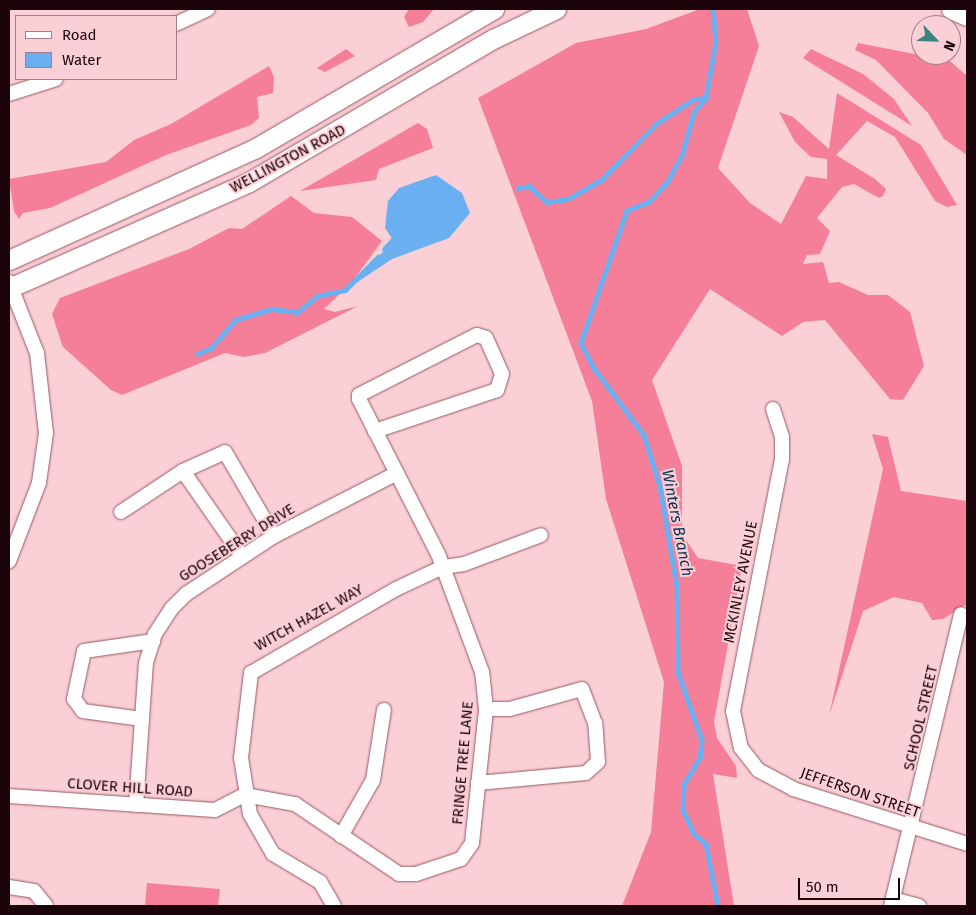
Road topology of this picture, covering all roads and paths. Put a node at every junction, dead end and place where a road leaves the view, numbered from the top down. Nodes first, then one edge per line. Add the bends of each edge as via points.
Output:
1 (208, 9) edge
2 (494, 9) edge
3 (556, 9) edge
4 (951, 9) edge
5 (967, 16) edge
6 (178, 23) edge
7 (53, 80) edge
8 (9, 94) edge
9 (9, 260) edge
10 (9, 286) edge
11 (773, 409) dead end
12 (375, 431) junction
13 (183, 471) junction
14 (397, 473) junction
15 (121, 512) dead end
16 (541, 535) dead end
17 (274, 536) junction
18 (10, 554) edge
19 (242, 556) junction
20 (444, 567) junction
21 (961, 614) dead end
22 (153, 641) junction
23 (486, 709) junction
24 (384, 710) dead end
25 (142, 719) junction
26 (748, 760) joint
27 (478, 784) junction
28 (245, 795) junction
29 (9, 796) edge
30 (136, 805) junction
31 (912, 828) junction
32 (341, 836) junction
33 (967, 844) edge
34 (9, 887) edge
35 (892, 903) edge
36 (46, 906) edge
37 (334, 906) edge
38 (919, 906) edge

1 - 6 street
2 - 9 main road, WELLINGTON ROAD via 256,148
3 - 10 main road, WELLINGTON ROAD via 493,39 250,182
4 - 5 main road
7 - 8 street
10 - 18 street via 37,353 46,433 39,483
11 - 26 street, MCKINLEY AVENUE via 782,437 782,459 733,711 734,731
12 - 12 street, FRINGE TREE LANE via 497,390 503,379 482,335 361,391 359,399
12 - 14 street, FRINGE TREE LANE
13 - 15 street
13 - 17 street via 221,452 230,454
13 - 19 street
14 - 17 street, GOOSEBERRY DRIVE
14 - 20 street, FRINGE TREE LANE
16 - 20 street via 464,564
17 - 19 street, GOOSEBERRY DRIVE
19 - 22 street, GOOSEBERRY DRIVE via 186,594
20 - 23 street, FRINGE TREE LANE via 482,672
20 - 28 street, WITCH HAZEL WAY via 339,618 251,673 241,758
21 - 31 street, SCHOOL STREET
22 - 25 street, GOOSEBERRY DRIVE
22 - 25 street via 84,651 74,698 83,712
23 - 27 street, FRINGE TREE LANE
23 - 27 street via 510,709 582,689 589,698 595,723 598,762 586,773
24 - 32 street via 373,780
25 - 30 street, GOOSEBERRY DRIVE
26 - 31 street, JEFFERSON STREET via 793,789
27 - 32 street, FRINGE TREE LANE via 472,843 461,859 416,874 399,874
28 - 30 street, CLOVER HILL ROAD via 215,810
28 - 32 street, FRINGE TREE LANE via 295,804
28 - 37 street via 266,846 320,882
29 - 30 street, CLOVER HILL ROAD
31 - 33 street, JEFFERSON STREET
31 - 35 street, SCHOOL STREET
34 - 36 street via 34,891
35 - 38 street

